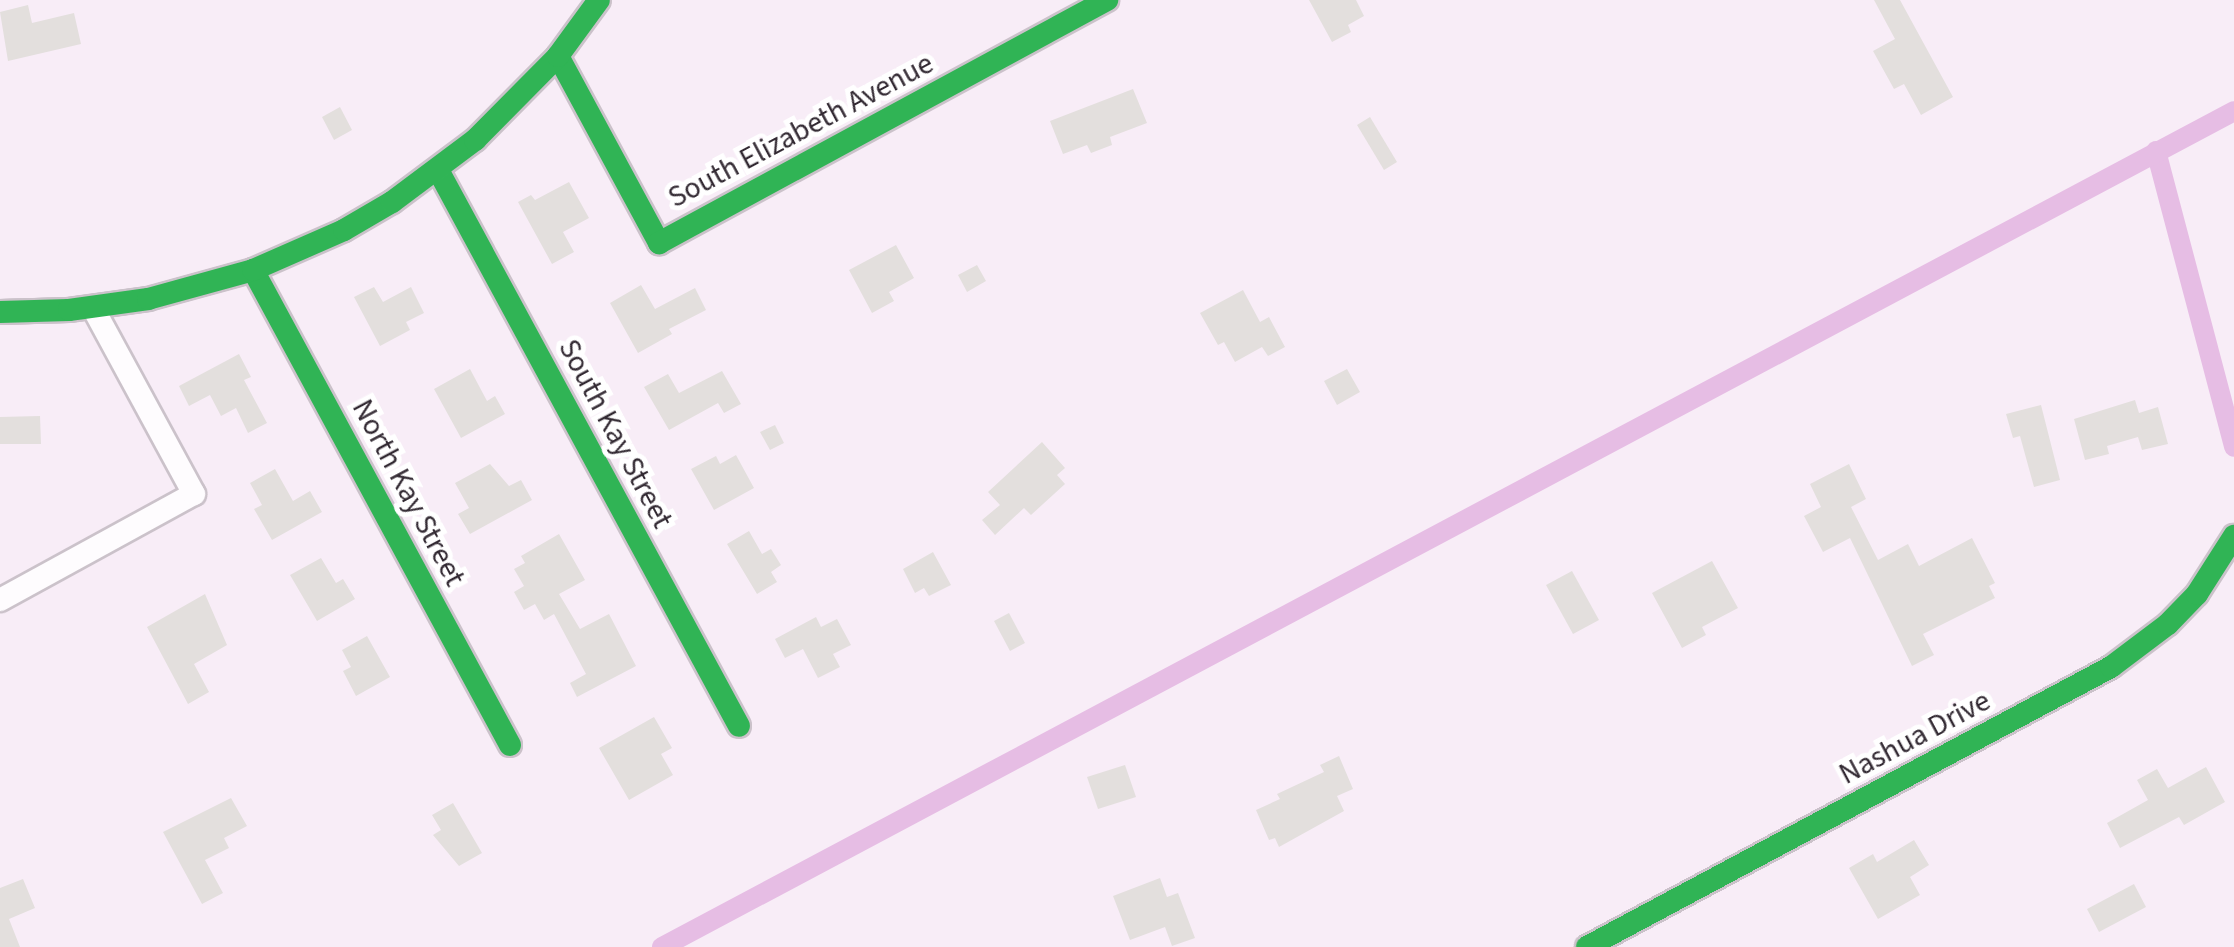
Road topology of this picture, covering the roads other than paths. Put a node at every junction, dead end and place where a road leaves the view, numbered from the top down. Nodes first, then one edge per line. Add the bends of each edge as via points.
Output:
1 (600, 0) edge
2 (1107, 0) edge
3 (558, 56) junction
4 (438, 170) junction
5 (253, 270) junction
6 (93, 308) junction
7 (0, 312) edge
8 (2234, 536) edge
9 (0, 600) edge
10 (740, 726) dead end
11 (510, 745) dead end
12 (1587, 947) edge

1 - 3 street
2 - 3 street, South Elizabeth Avenue via 659,243
3 - 4 street
4 - 5 street via 344,230
4 - 10 street, South Kay Street
5 - 6 street
5 - 11 street, North Kay Street
6 - 7 street
6 - 9 street via 194,494
8 - 12 street, Nashua Drive via 2197,594 2111,667

